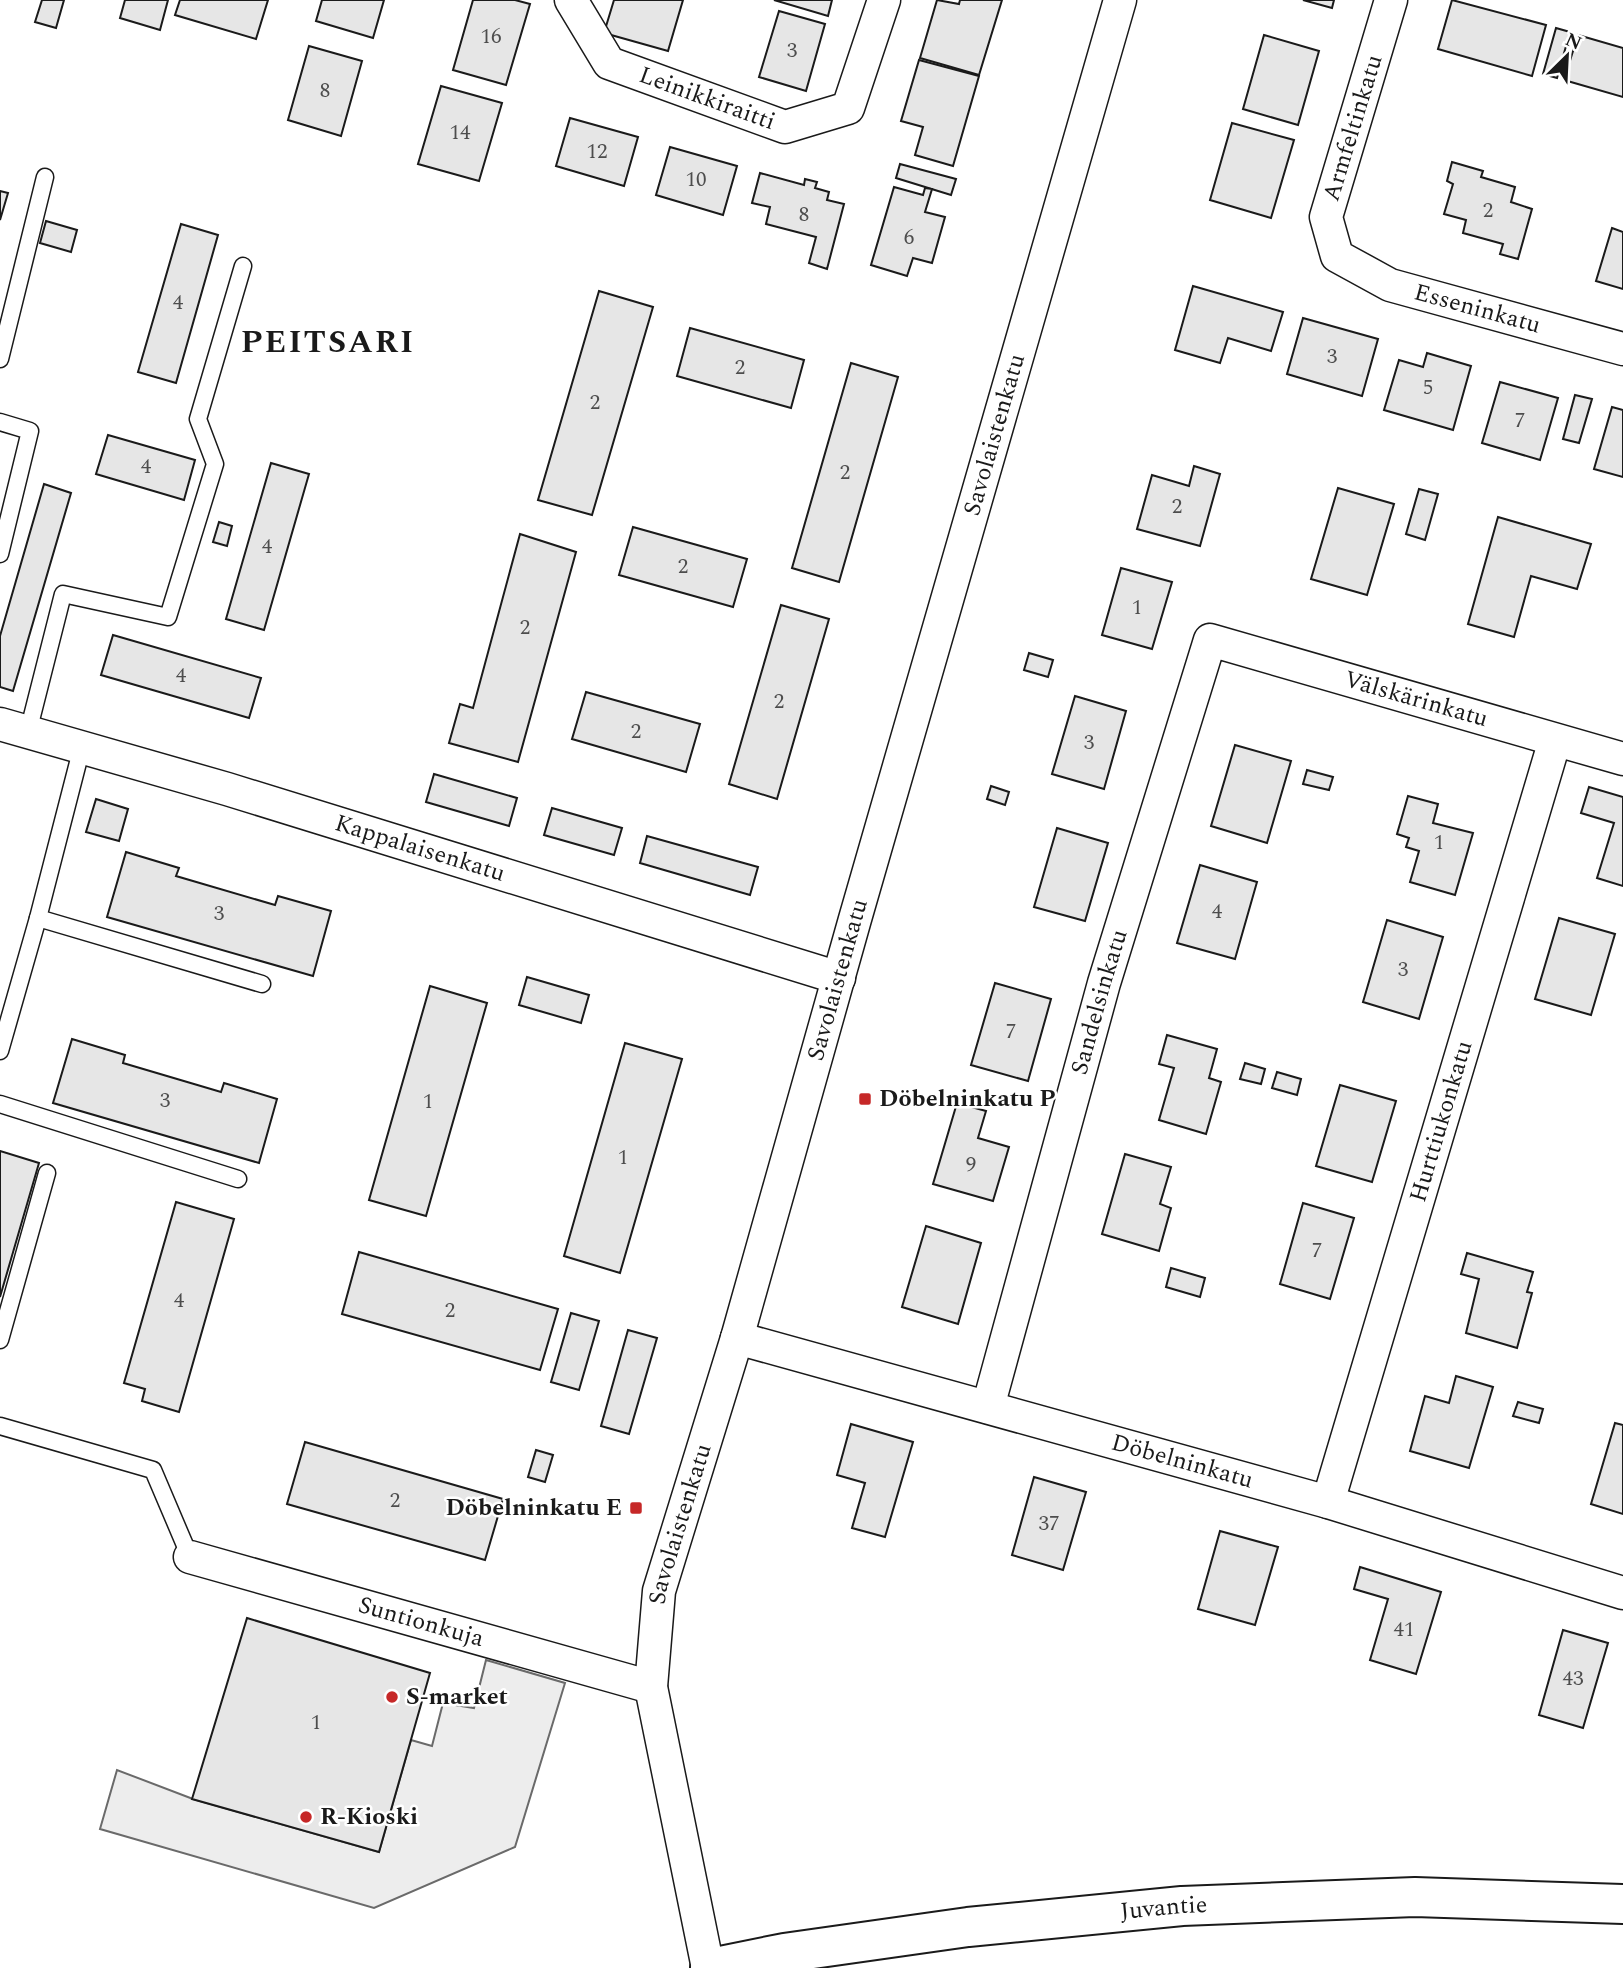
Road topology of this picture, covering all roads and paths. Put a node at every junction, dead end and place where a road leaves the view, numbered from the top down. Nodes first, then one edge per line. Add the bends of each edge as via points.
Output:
1 (571, 0) edge
2 (884, 0) edge
3 (1121, 0) edge
4 (1391, 0) edge
5 (45, 177) dead end
6 (1338, 256) joint
7 (243, 267) dead end
8 (1623, 349) edge
9 (0, 359) edge
10 (0, 422) edge
11 (0, 554) edge
12 (1210, 640) joint
13 (14, 728) edge
14 (1555, 740) junction
15 (82, 747) junction
16 (1623, 759) edge
17 (38, 918) junction
18 (839, 978) junction
19 (262, 984) dead end
20 (0, 1051) edge
21 (0, 1104) edge
22 (47, 1173) dead end
23 (238, 1179) dead end
24 (737, 1338) junction
25 (0, 1340) edge
26 (988, 1407) junction
27 (0, 1426) edge
28 (1328, 1502) junction
29 (190, 1557) joint
30 (1623, 1593) edge
31 (650, 1687) junction
32 (1623, 1904) edge
33 (709, 1968) edge

1 - 2 street, Leinikkiraitti via 609,64 785,127 848,108
3 - 18 street, Savolaistenkatu
4 - 6 street, Armfeltinkatu via 1326,217
5 - 9 lane
6 - 8 street, Esseninkatu via 1390,285
7 - 13 lane via 198,419 215,464 169,617 63,594
10 - 11 lane via 30,431
12 - 14 street, Välskärinkatu
12 - 26 street, Sandelsinkatu via 1104,983
13 - 15 street, Kappalaisenkatu
14 - 16 street, Välskärinkatu
14 - 28 street, Hurttiukonkatu
15 - 17 lane
15 - 18 street, Kappalaisenkatu
17 - 19 lane
17 - 20 lane
18 - 24 street, Savolaistenkatu
21 - 23 lane
22 - 25 lane
24 - 26 street, Döbelninkatu
24 - 31 street, Savolaistenkatu via 659,1591
26 - 28 street, Döbelninkatu
27 - 29 lane via 153,1470
28 - 30 street, Döbelninkatu
29 - 31 street, Suntionkuja
31 - 33 street, Savolaistenkatu
32 - 33 main road, Juvantie via 1415,1897 1182,1906 968,1927

